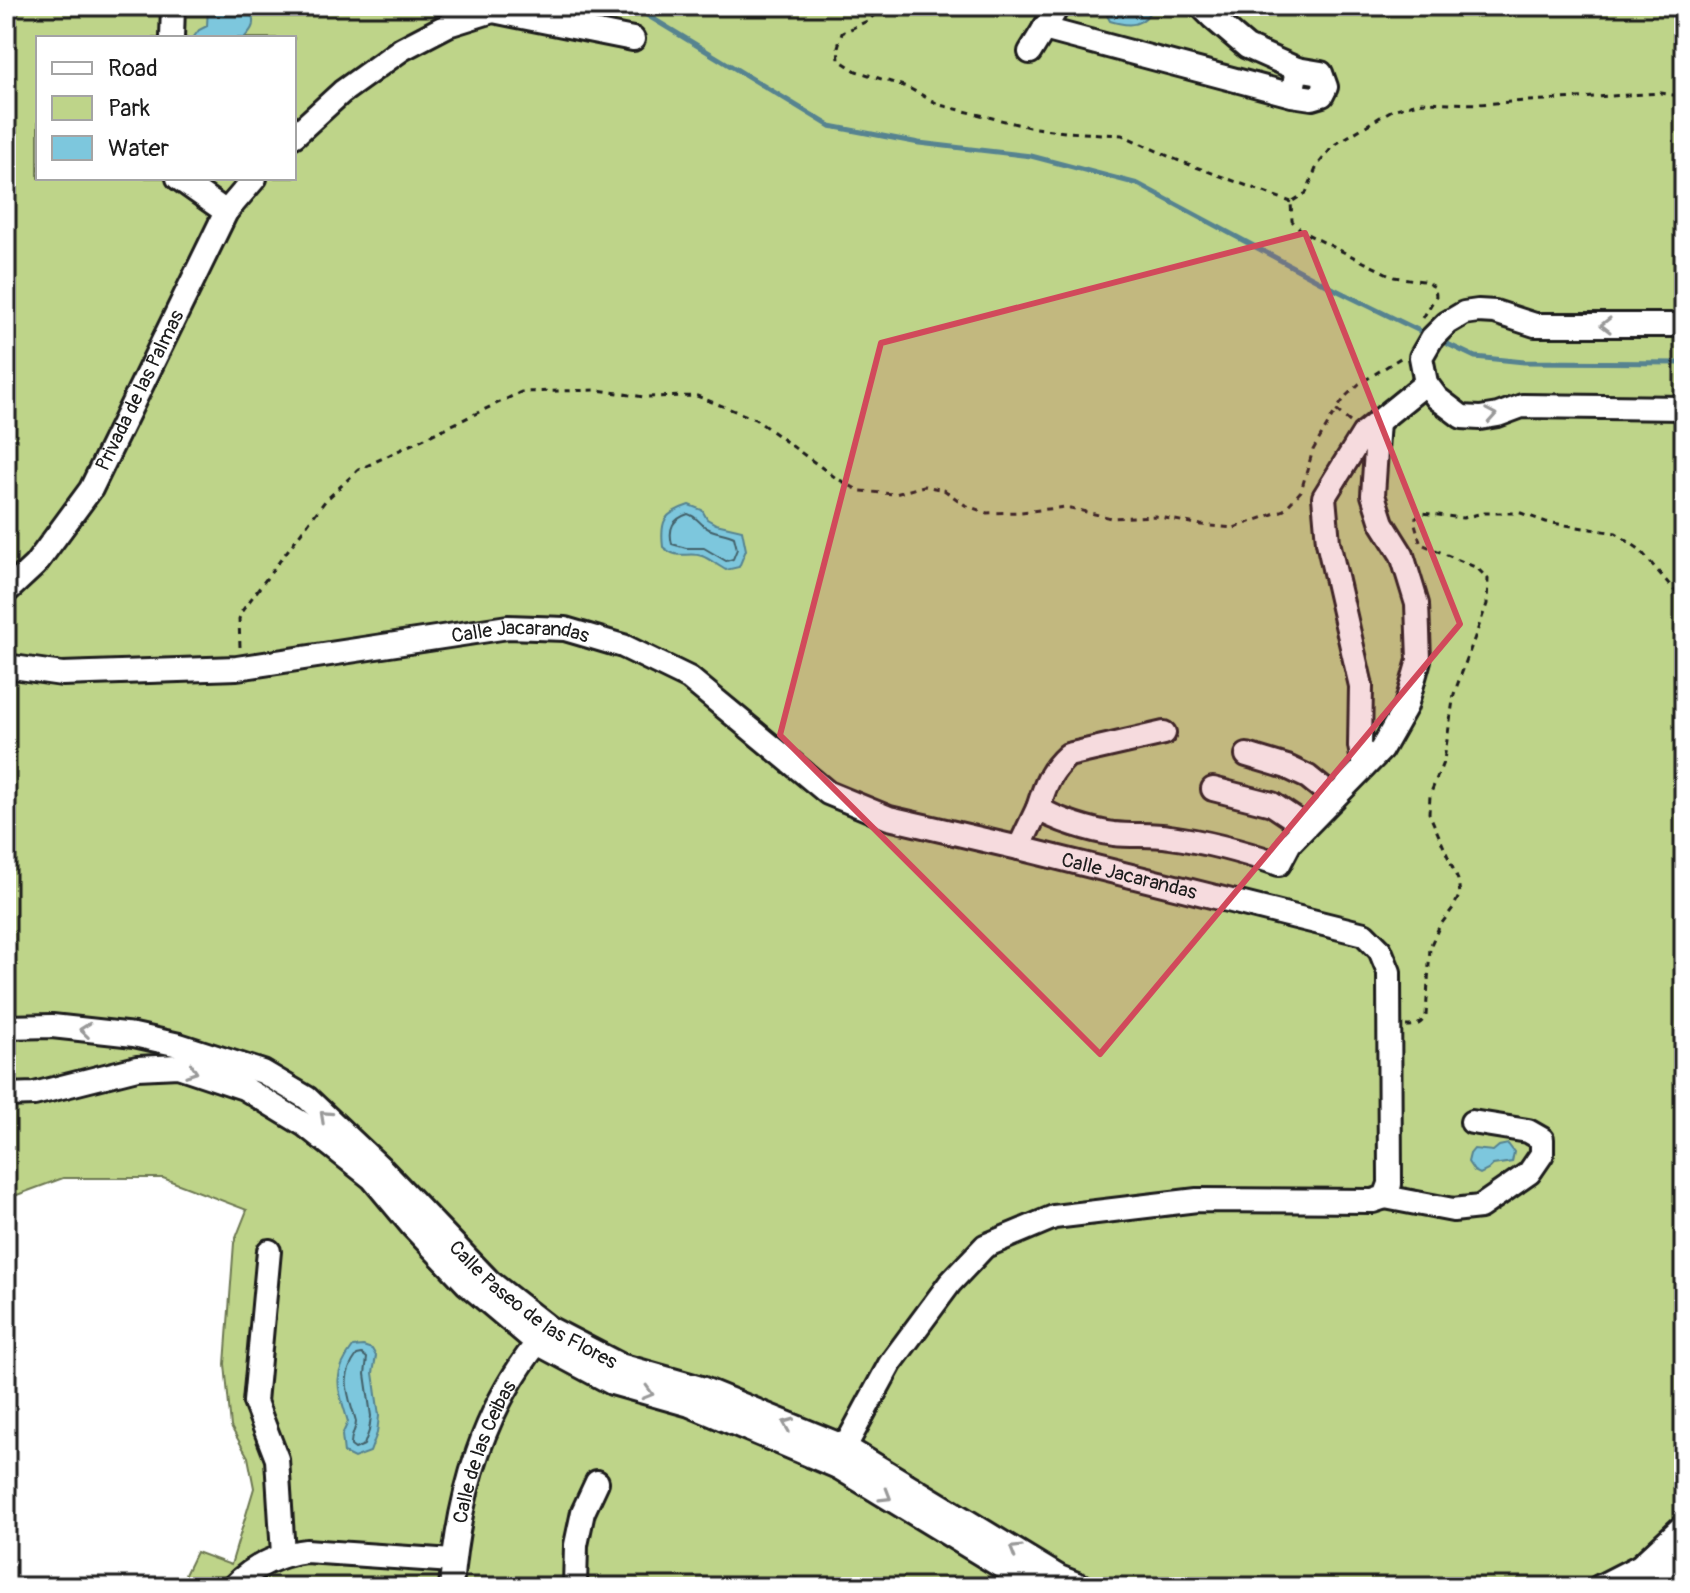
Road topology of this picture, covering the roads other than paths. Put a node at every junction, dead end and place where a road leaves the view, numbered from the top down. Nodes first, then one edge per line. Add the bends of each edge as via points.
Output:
1 (173, 6) edge
2 (1058, 6) edge
3 (1201, 6) edge
4 (1044, 29) junction
5 (172, 36) edge
6 (633, 39) dead end
7 (1030, 52) dead end
8 (1297, 69) junction
9 (1292, 95) junction
10 (296, 134) edge
11 (181, 180) edge
12 (253, 180) edge
13 (226, 212) junction
14 (1684, 325) edge
15 (1426, 383) junction
16 (1684, 408) edge
17 (1370, 428) junction
18 (6, 592) edge
19 (6, 666) edge
20 (1164, 733) dead end
21 (1247, 755) dead end
22 (1364, 767) junction
23 (1213, 789) dead end
24 (1334, 798) junction
25 (1038, 808) junction
26 (1305, 826) junction
27 (1019, 848) junction
28 (6, 1027) edge
29 (6, 1095) edge
30 (1472, 1122) dead end
31 (1385, 1197) junction
32 (269, 1251) dead end
33 (543, 1336) junction
34 (842, 1457) junction
35 (597, 1482) dead end
36 (1684, 1525) edge
37 (1684, 1552) edge
38 (283, 1554) junction
39 (453, 1561) junction
40 (233, 1587) edge
41 (451, 1587) edge
42 (575, 1587) edge
43 (1035, 1587) edge
44 (1084, 1587) edge
45 (1599, 1587) edge
46 (1639, 1587) edge

1 - 5 street
2 - 4 street
3 - 8 street via 1247,47
4 - 7 street
4 - 9 street
6 - 10 street via 493,11 448,25 402,49 342,92
8 - 9 street
8 - 9 street via 1321,73 1326,87 1312,98
11 - 13 street
12 - 13 street, Privada de las Palmas
13 - 18 street, Privada de las Palmas via 91,489 35,565
14 -> 15 street via 1535,325 1495,312 1464,313 1411,358
15 -> 16 street via 1462,417 1498,415 1522,406
15 - 17 street
17 - 22 street via 1324,497 1328,542 1361,686
17 - 22 street via 1373,495 1382,523 1410,549 1419,660 1406,706 1381,750
19 - 27 street, Calle Jacarandas via 62,674 243,667 508,627 565,629 623,646 689,678 828,793 889,818
20 - 25 street via 1068,755 1047,780
21 - 24 street via 1308,777
22 - 24 street
23 - 26 street via 1272,804
24 - 26 street
25 - 26 street via 1111,833 1201,841 1279,864
25 - 27 street
27 - 31 street, Calle Jacarandas via 1364,934 1380,950 1389,972 1390,1184
33 -> 28 street, Calle Paseo de las Flores via 307,1098 263,1072 134,1035
29 -> 33 street, Calle Paseo de las Flores via 34,1094 137,1068 178,1066 244,1088 305,1125 372,1178 467,1284
30 - 31 street via 1528,1131 1542,1139 1542,1154 1529,1173 1480,1207 1453,1210
31 - 34 street via 1197,1200 1068,1215 985,1246 950,1283 890,1364
32 - 38 street via 255,1402 277,1459
33 - 34 street, Calle Paseo de las Flores via 612,1383
33 - 39 street, Calle de las Ceibas via 496,1405 474,1458
34 -> 43 street, Calle Paseo de las Flores
44 -> 34 street, Calle Paseo de las Flores
35 - 42 street via 576,1545
36 - 45 street via 1640,1566
37 - 46 street
38 - 39 street
38 - 40 street
39 - 41 street, Calle de las Ceibas

